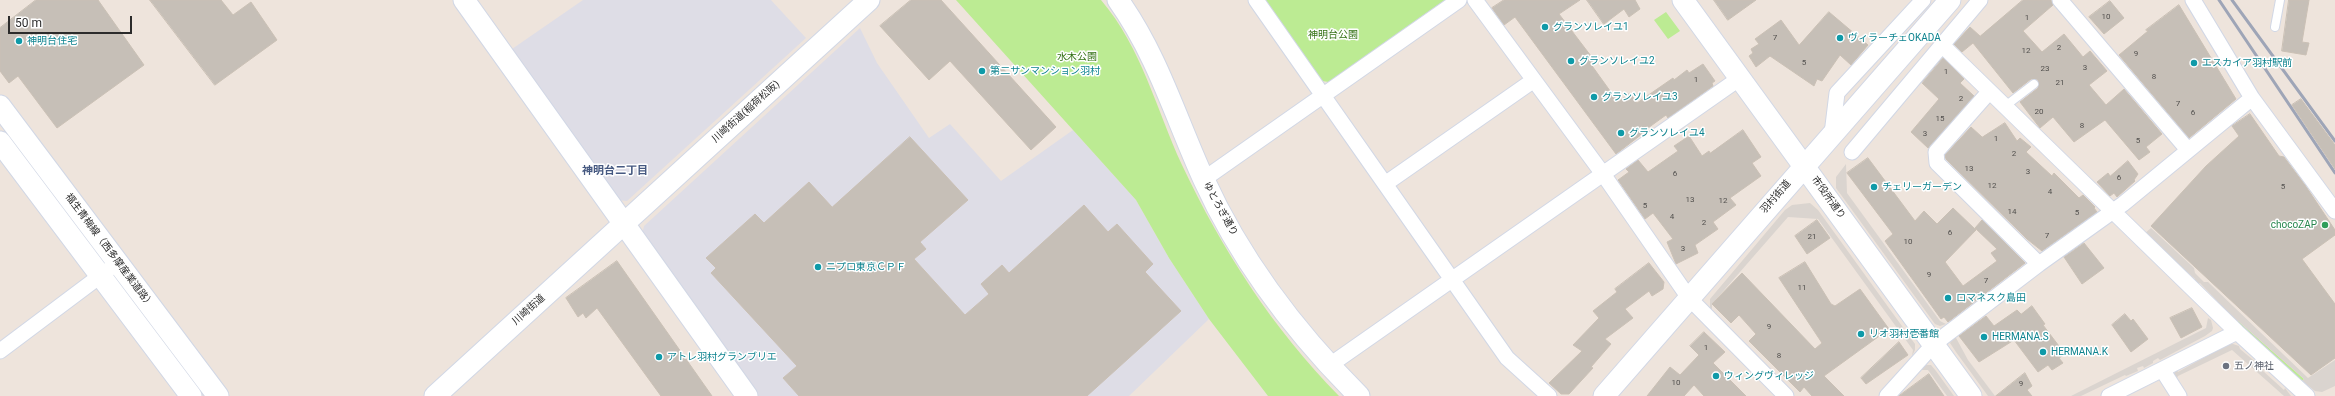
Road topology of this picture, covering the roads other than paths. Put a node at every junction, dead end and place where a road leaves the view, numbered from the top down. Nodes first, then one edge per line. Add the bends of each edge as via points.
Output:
1 (464, 0) edge
2 (869, 0) edge
3 (1118, 0) edge
4 (1256, 0) edge
5 (1459, 0) edge
6 (1475, 0) edge
7 (1683, 0) edge
8 (1950, 0) edge
9 (1980, 0) edge
10 (2060, 0) edge
11 (2193, 0) edge
12 (2280, 0) edge
13 (1915, 4) edge
14 (2275, 27) dead end
15 (1942, 45) junction
16 (1740, 78) junction
17 (1534, 80) junction
18 (2034, 84) dead end
19 (1989, 92) junction
20 (1323, 96) junction
21 (2252, 98) junction
22 (0, 106) edge
23 (2004, 107) junction
24 (1832, 134) junction
25 (0, 142) edge
26 (2188, 150) junction
27 (1852, 152) dead end
28 (1804, 165) junction
29 (1603, 174) junction
30 (1204, 179) junction
31 (1385, 184) junction
32 (2335, 210) edge
33 (2114, 212) junction
34 (624, 224) junction
35 (118, 263) junction
36 (2039, 264) junction
37 (101, 276) junction
38 (1452, 279) junction
39 (1689, 298) junction
40 (2237, 332) junction
41 (1934, 344) junction
42 (0, 351) edge
43 (1330, 365) junction
44 (2163, 371) junction
45 (191, 396) edge
46 (218, 396) edge
47 (435, 396) edge
48 (747, 396) edge
49 (1359, 396) edge
50 (1549, 396) edge
51 (1604, 396) edge
52 (1786, 396) edge
53 (1887, 396) edge
54 (1971, 396) edge
55 (2109, 396) edge
56 (2179, 396) edge
57 (2308, 396) edge

1 - 34 street
2 - 34 street, 川崎街道(稲荷松阪)
3 - 30 street, ゆとろぎ通り via 1148,45
4 - 20 street
5 - 20 street
6 - 17 street
7 - 16 street, 市役所通り
8 - 24 street, 羽村街道
9 - 15 street
10 - 26 street
11 - 21 street
12 - 14 lane
13 - 24 street via 1837,93
15 - 19 street
15 - 27 street
16 - 28 street, 市役所通り
16 - 29 street
17 - 29 street
17 - 31 street
18 - 23 lane
19 - 23 street
19 - 36 street via 1936,152 1937,163
20 - 30 street
20 - 31 street
21 - 26 street
21 - 32 street
22 - 35 street, 福生青梅線（西多摩産業道路）
23 - 33 street
24 - 28 street, 羽村街道
25 - 37 street
26 - 33 street
28 - 39 street, 羽村街道
28 - 41 street, 市役所通り
29 - 38 street
29 - 39 street
30 - 43 street, ゆとろぎ通り via 1218,208 1263,282 1286,315
31 - 38 street
33 - 36 street
33 - 40 street
34 - 47 street, 川崎街道
34 - 48 street
35 - 37 street
35 - 46 street, 福生青梅線（西多摩産業道路）
36 - 41 street
37 - 42 street
37 - 45 street
38 - 43 street
38 - 50 street via 1507,358
39 - 51 street, 羽村街道
39 - 52 street
40 - 44 street
40 - 57 street
41 - 53 street
41 - 54 street, 市役所通り
43 - 49 street, ゆとろぎ通り
44 - 55 street
44 - 56 street

